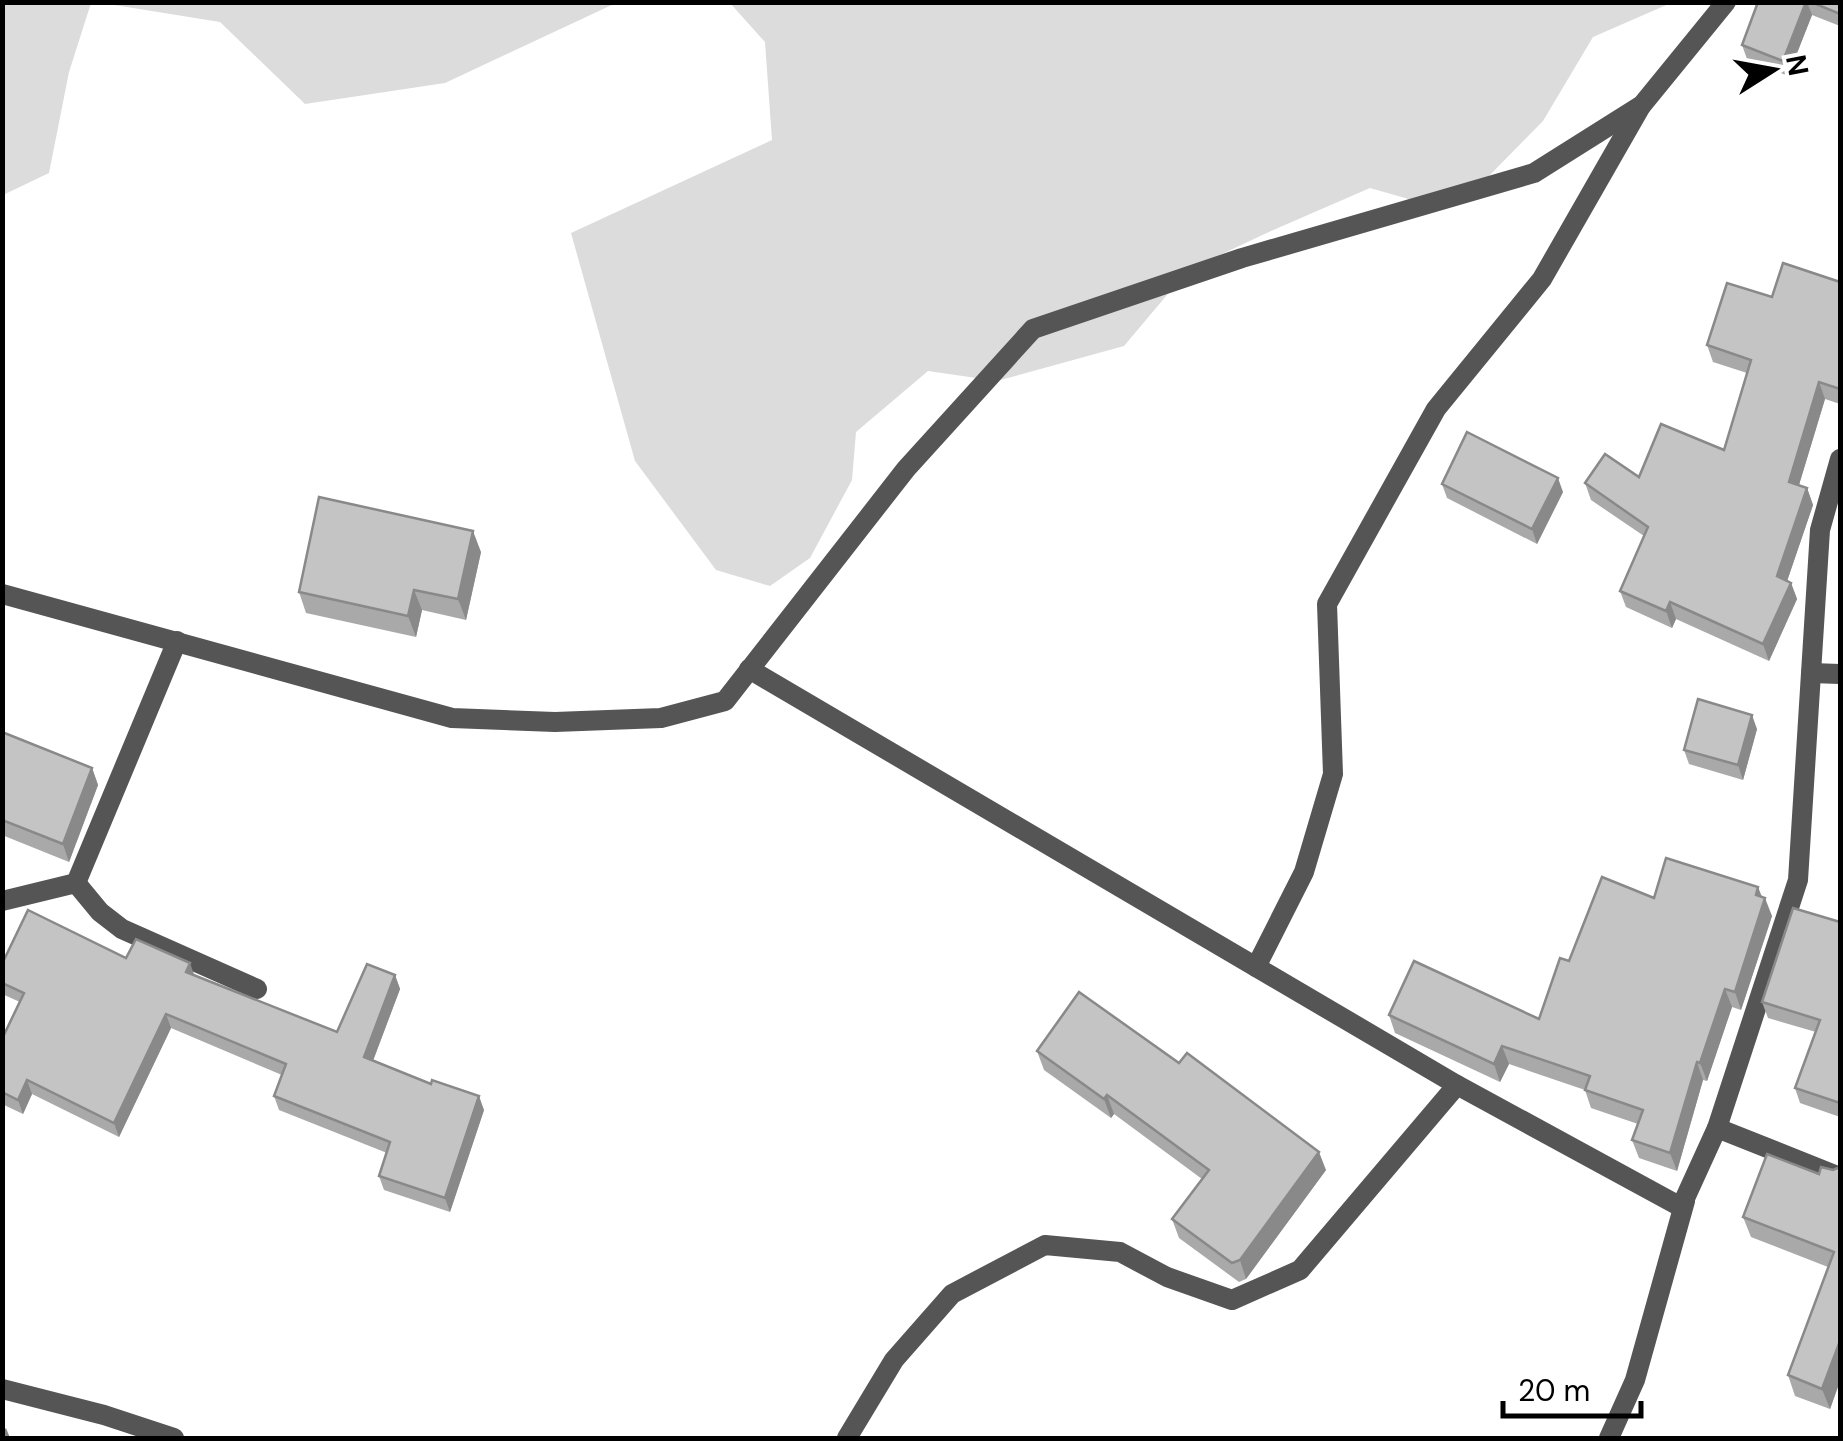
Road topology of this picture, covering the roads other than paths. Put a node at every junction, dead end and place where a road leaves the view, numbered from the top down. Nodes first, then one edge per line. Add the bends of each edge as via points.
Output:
1 (1726, 2) edge
2 (1642, 104) junction
3 (1840, 460) edge
4 (2, 594) edge
5 (177, 641) junction
6 (749, 669) junction
7 (1811, 673) junction
8 (1840, 674) edge
9 (76, 883) junction
10 (2, 901) edge
11 (1256, 966) junction
12 (257, 989) dead end
13 (1458, 1085) junction
14 (1717, 1128) junction
15 (1840, 1177) edge
16 (1685, 1201) junction
17 (2, 1390) edge
18 (174, 1438) edge
19 (847, 1438) edge
20 (1609, 1438) edge

1 - 2 street
2 - 6 street via 1534,173 1242,258 1033,329 906,468
2 - 11 street via 1542,279 1436,409 1327,604 1333,774 1304,872
3 - 7 street via 1820,530
4 - 5 street
5 - 6 street via 452,718 662,718 725,702
5 - 9 street
6 - 11 street
7 - 8 street
7 - 14 street via 1798,880
9 - 10 street
9 - 12 street via 122,929
11 - 13 street
13 - 16 street via 1682,1207
13 - 19 street via 1300,1270 1232,1300 1120,1252 1044,1245 952,1294 894,1360
14 - 15 street
14 - 16 street
16 - 20 street via 1635,1380
17 - 18 street

